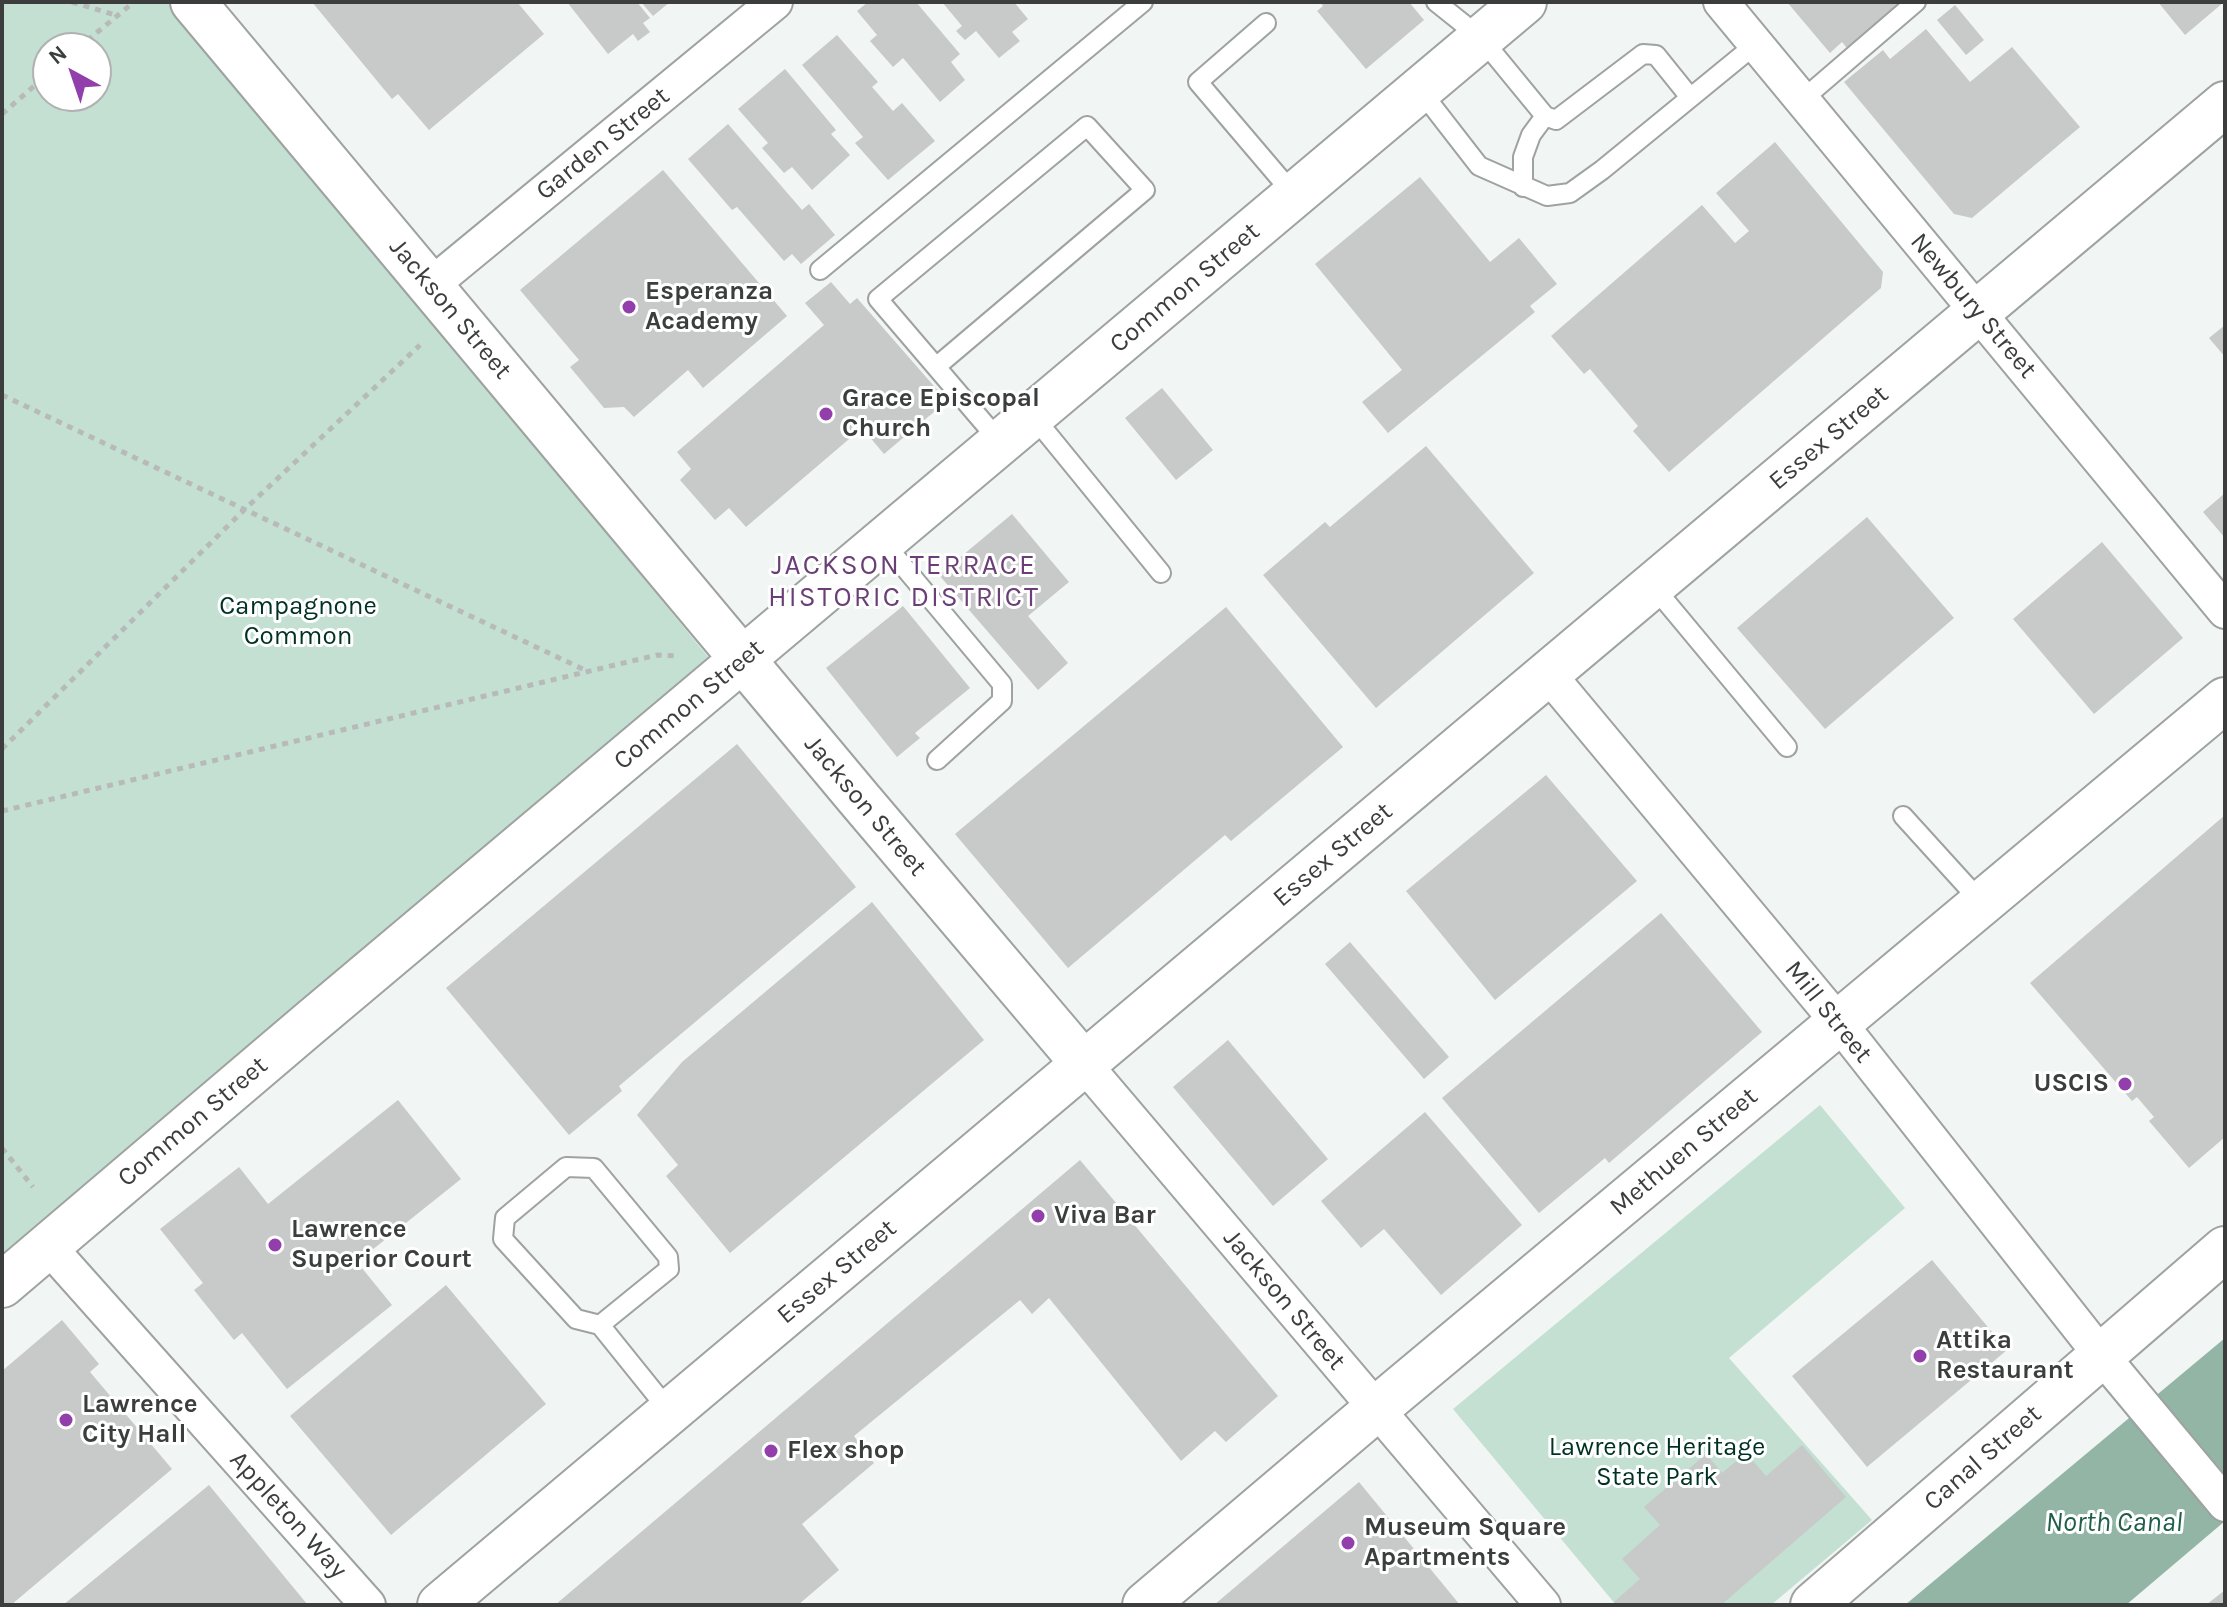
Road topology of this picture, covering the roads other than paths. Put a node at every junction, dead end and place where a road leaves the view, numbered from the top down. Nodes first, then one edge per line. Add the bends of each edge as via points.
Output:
1 (193, 2) edge
2 (775, 2) edge
3 (1143, 2) edge
4 (1436, 2) edge
5 (1524, 2) edge
6 (1721, 2) edge
7 (1916, 2) edge
8 (1266, 23) dead end
9 (1481, 38) junction
10 (1756, 44) junction
11 (1420, 90) junction
12 (1689, 96) junction
13 (1802, 100) junction
14 (2225, 104) edge
15 (1545, 116) junction
16 (1523, 187) junction
17 (1295, 196) junction
18 (820, 270) dead end
19 (430, 286) junction
20 (1978, 313) junction
21 (937, 366) junction
22 (1017, 429) junction
23 (883, 542) junction
24 (1161, 573) dead end
25 (1653, 586) junction
26 (2225, 611) edge
27 (743, 660) junction
28 (1548, 674) junction
29 (2225, 700) edge
30 (1787, 747) dead end
31 (937, 760) dead end
32 (1903, 816) dead end
33 (1982, 903) junction
34 (1839, 1023) junction
35 (1084, 1064) junction
36 (48, 1246) junction
37 (2225, 1249) edge
38 (2, 1285) edge
39 (600, 1325) junction
40 (2101, 1355) junction
41 (1376, 1409) junction
42 (670, 1412) junction
43 (2225, 1504) edge
44 (368, 1605) edge
45 (440, 1605) edge
46 (1145, 1605) edge
47 (1543, 1605) edge
48 (1813, 1605) edge

1 - 19 main road, Jackson Street
2 - 19 street, Garden Street
3 - 18 lane
4 - 9 lane
5 - 9 main road, Common Street
6 - 10 street, Newbury Street
7 - 13 lane
8 - 17 lane via 1198,82
9 - 11 main road, Common Street
9 - 15 lane
10 - 12 lane
10 - 13 street, Newbury Street
11 - 16 lane via 1479,166
11 - 17 main road, Common Street
12 - 15 lane via 1656,55 1643,54 1556,120
12 - 16 lane via 1570,193 1547,196
13 - 20 street, Newbury Street
14 - 20 main road, Essex Street
15 - 16 lane via 1523,157
17 - 22 main road, Common Street
19 - 27 main road, Jackson Street
20 - 25 main road, Essex Street
20 - 26 street, Newbury Street
21 - 21 lane via 1145,190 1087,126 878,299
21 - 22 lane
22 - 23 main road, Common Street
22 - 24 lane
23 - 27 main road, Common Street
23 - 31 lane via 1002,684 1002,701
25 - 28 main road, Essex Street
25 - 30 lane
27 - 35 main road, Jackson Street
27 - 36 main road, Common Street
28 - 34 street, Mill Street
28 - 35 main road, Essex Street
29 - 33 main road, Methuen Street
32 - 33 lane
33 - 34 main road, Methuen Street
34 - 40 street, Mill Street
34 - 41 main road, Methuen Street
35 - 41 street, Jackson Street
35 - 42 main road, Essex Street
36 - 38 main road, Common Street
36 - 44 street, Appleton Way
37 - 40 main road, Canal Street
39 - 39 lane via 576,1319 503,1239 505,1218 566,1167 594,1168 668,1257 669,1269
39 - 42 lane
40 - 43 street, Mill Street
40 - 48 main road, Canal Street
41 - 46 main road, Methuen Street
41 - 47 street, Jackson Street
42 - 45 main road, Essex Street

